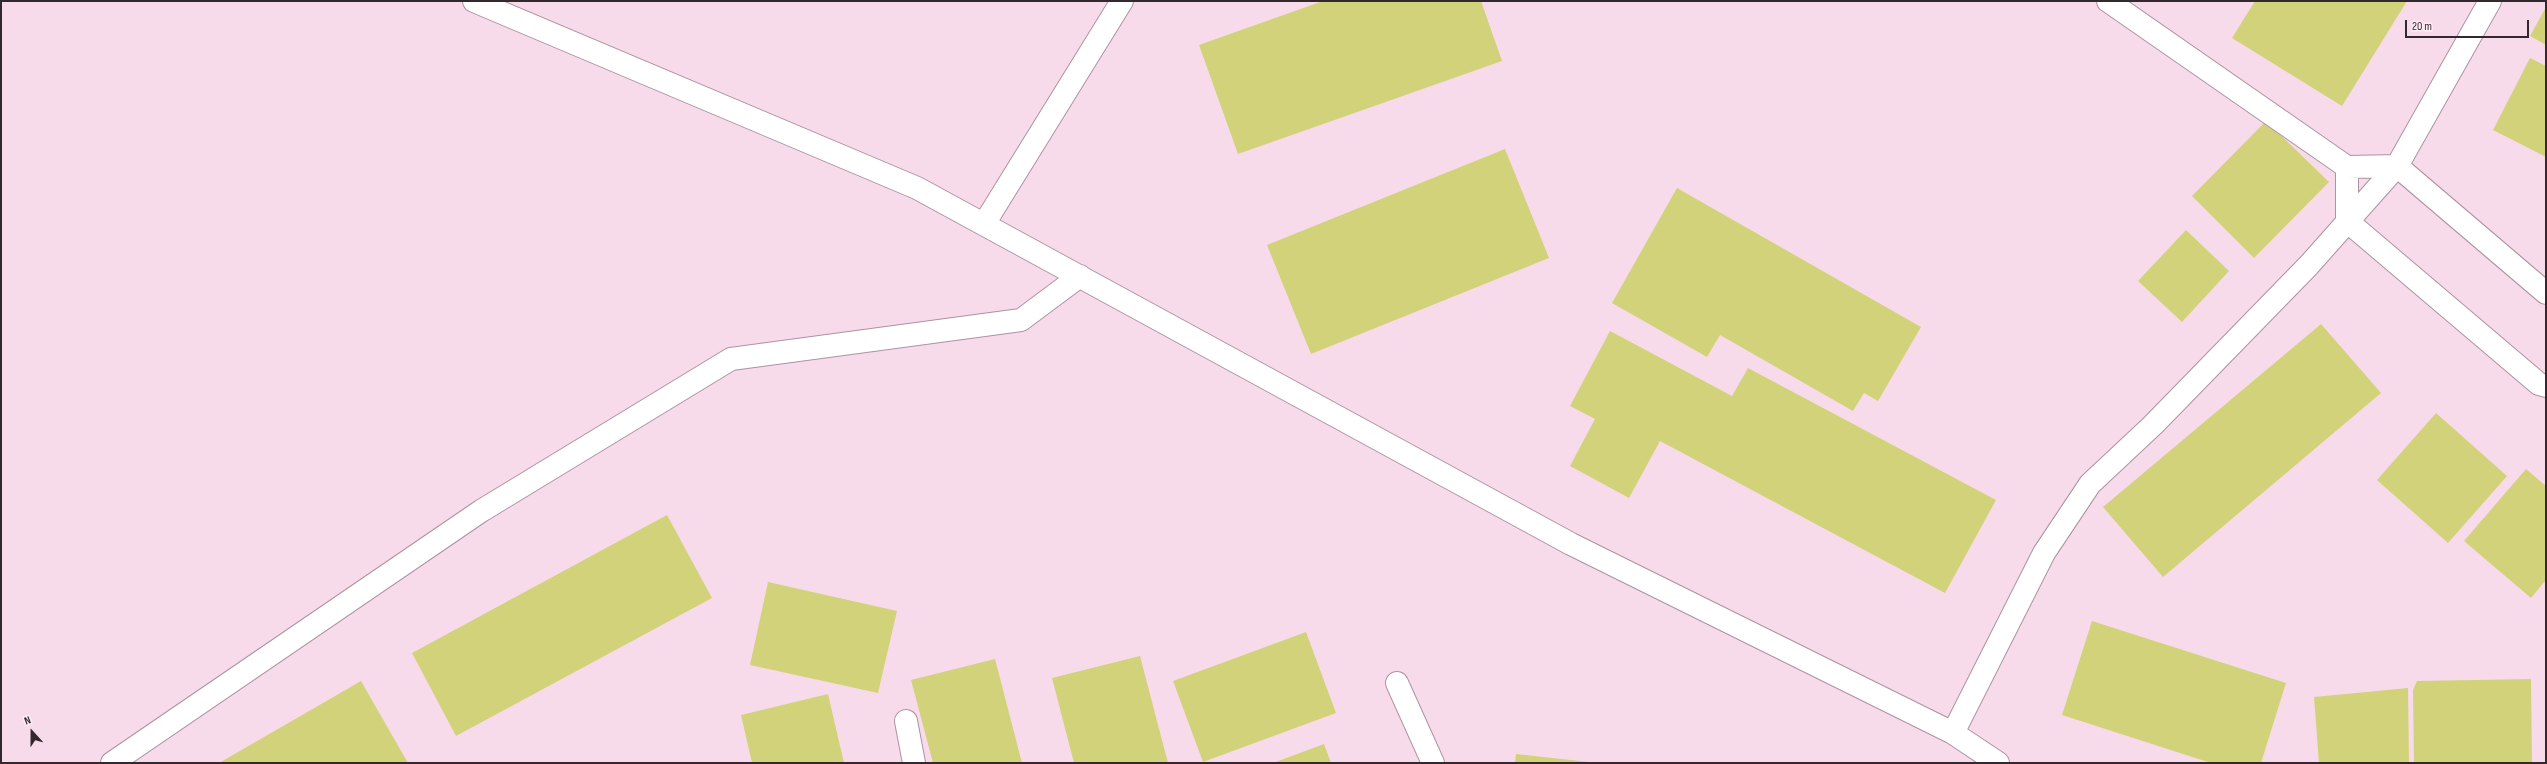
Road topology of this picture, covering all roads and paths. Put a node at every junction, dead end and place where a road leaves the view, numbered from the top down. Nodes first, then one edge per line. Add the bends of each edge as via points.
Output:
1 (474, 1) edge
2 (1122, 1) edge
3 (2108, 1) edge
4 (2490, 1) edge
5 (2397, 166) junction
6 (2347, 167) junction
7 (2347, 221) junction
8 (984, 224) junction
9 (1080, 276) junction
10 (2546, 293) edge
11 (2546, 386) edge
12 (1397, 683) dead end
13 (906, 721) dead end
14 (1953, 733) junction
15 (112, 763) edge
16 (914, 763) edge
17 (1433, 763) edge
18 (1998, 763) edge

1 - 8 street via 917,188
2 - 8 street
3 - 6 street
4 - 5 street
5 - 6 street
5 - 7 street
5 - 10 street
6 - 7 street
7 - 11 street via 2540,384
7 - 14 street via 2309,265 2175,402 2090,484 2044,553
8 - 9 street
9 - 14 street via 1571,544
9 - 15 street via 1020,320 731,359 481,512
12 - 17 street
13 - 16 street
14 - 18 street

